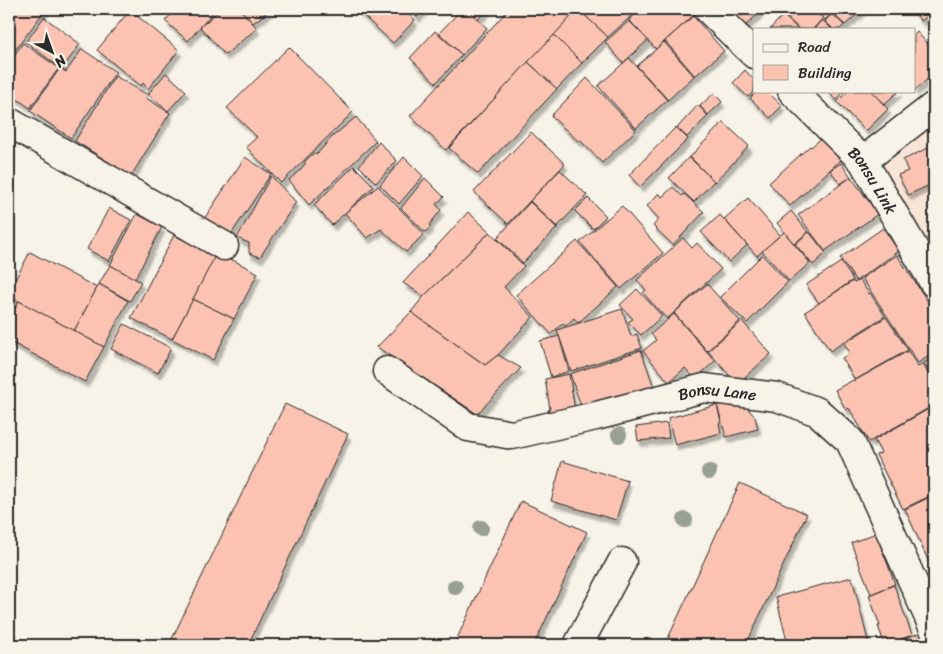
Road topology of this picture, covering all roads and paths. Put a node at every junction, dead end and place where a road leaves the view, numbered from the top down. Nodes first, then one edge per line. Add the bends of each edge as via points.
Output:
1 (708, 9) edge
2 (753, 53) edge
3 (793, 92) edge
4 (934, 106) edge
5 (9, 122) edge
6 (863, 161) junction
7 (224, 246) dead end
8 (934, 283) edge
9 (387, 371) dead end
10 (622, 562) dead end
11 (934, 629) edge
12 (578, 645) edge

1 - 2 street
3 - 6 street, Bonsu Link
4 - 6 street
5 - 7 street
6 - 8 street, Bonsu Link
9 - 11 street, Bonsu Lane via 468,427 512,436 704,388 778,397 818,412 850,441
10 - 12 street

